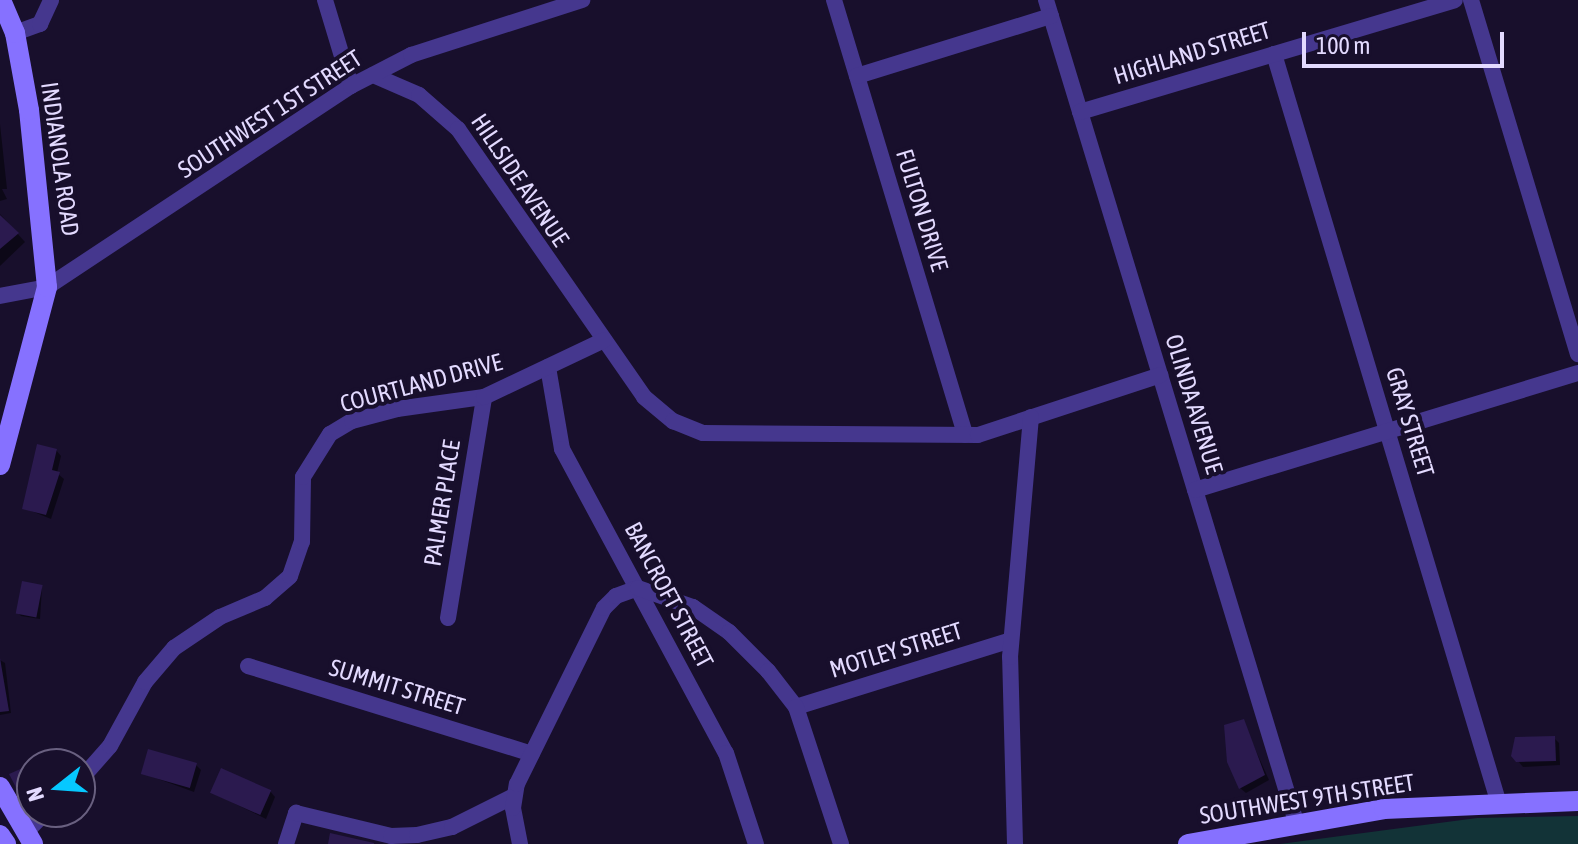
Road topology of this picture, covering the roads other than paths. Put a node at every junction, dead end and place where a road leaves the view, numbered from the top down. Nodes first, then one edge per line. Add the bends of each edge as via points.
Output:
1 (1, 0) edge
2 (51, 0) edge
3 (325, 0) edge
4 (582, 0) edge
5 (834, 0) edge
6 (1455, 0) edge
7 (1471, 0) edge
8 (1048, 8) edge
9 (15, 33) junction
10 (1274, 54) junction
11 (373, 75) junction
12 (857, 76) junction
13 (351, 86) junction
14 (1080, 112) junction
15 (47, 287) junction
16 (0, 296) edge
17 (604, 340) junction
18 (1578, 354) edge
19 (548, 367) junction
20 (1578, 373) edge
21 (1160, 375) junction
22 (484, 397) junction
23 (1031, 417) junction
24 (1387, 431) junction
25 (965, 435) junction
26 (0, 465) edge
27 (1195, 490) junction
28 (638, 588) junction
29 (448, 618) dead end
30 (1011, 640) junction
31 (248, 666) dead end
32 (796, 707) junction
33 (532, 754) junction
34 (96, 762) edge
35 (0, 787) edge
36 (514, 796) junction
37 (1578, 801) edge
38 (1499, 804) junction
39 (1296, 822) junction
40 (0, 835) edge
41 (29, 838) edge
42 (6, 844) edge
43 (286, 844) edge
44 (520, 844) edge
45 (756, 844) edge
46 (841, 844) edge
47 (1015, 844) edge
48 (1188, 844) edge

1 - 9 main road, INDIANOLA ROAD
2 - 9 street via 40,24
3 - 13 street
4 - 11 street, SOUTHWEST 1ST STREET via 411,55
5 - 12 street, FULTON DRIVE
6 - 10 street, HIGHLAND STREET
7 - 18 street
8 - 12 street
8 - 14 street, OLINDA AVENUE
9 - 15 main road, INDIANOLA ROAD
10 - 14 street, HIGHLAND STREET
10 - 24 street, GRAY STREET
11 - 13 street, SOUTHWEST 1ST STREET
11 - 17 street, HILLSIDE AVENUE via 419,95 458,129
12 - 25 street, FULTON DRIVE
13 - 15 street, SOUTHWEST 1ST STREET
14 - 21 street, OLINDA AVENUE
15 - 16 street, SOUTHWEST 1ST STREET
15 - 26 main road, INDIANOLA ROAD
17 - 19 street, COURTLAND DRIVE
17 - 25 street via 656,408 703,433
19 - 22 street, COURTLAND DRIVE
19 - 28 street, BANCROFT STREET via 562,449
20 - 24 street
21 - 23 street
21 - 27 street, OLINDA AVENUE
22 - 29 street, PALMER PLACE
22 - 34 street, COURTLAND DRIVE via 397,409 352,421 330,434 303,477 302,542 290,576 265,598 213,621 174,648 145,682
23 - 25 street
23 - 30 street
24 - 27 street
24 - 38 street, GRAY STREET
27 - 39 street, OLINDA AVENUE
28 - 32 street via 693,607 729,632
28 - 33 street via 616,596 604,608
28 - 45 street, BANCROFT STREET via 726,753
30 - 32 street, MOTLEY STREET
30 - 47 street
31 - 33 street, SUMMIT STREET
32 - 46 street
33 - 36 street
35 - 41 main road
36 - 43 street via 452,827 417,835 391,836 296,813
36 - 44 street
37 - 38 main road, SOUTHWEST 9TH STREET
38 - 39 main road, SOUTHWEST 9TH STREET via 1384,809
39 - 48 main road, SOUTHWEST 9TH STREET
40 - 42 main road

